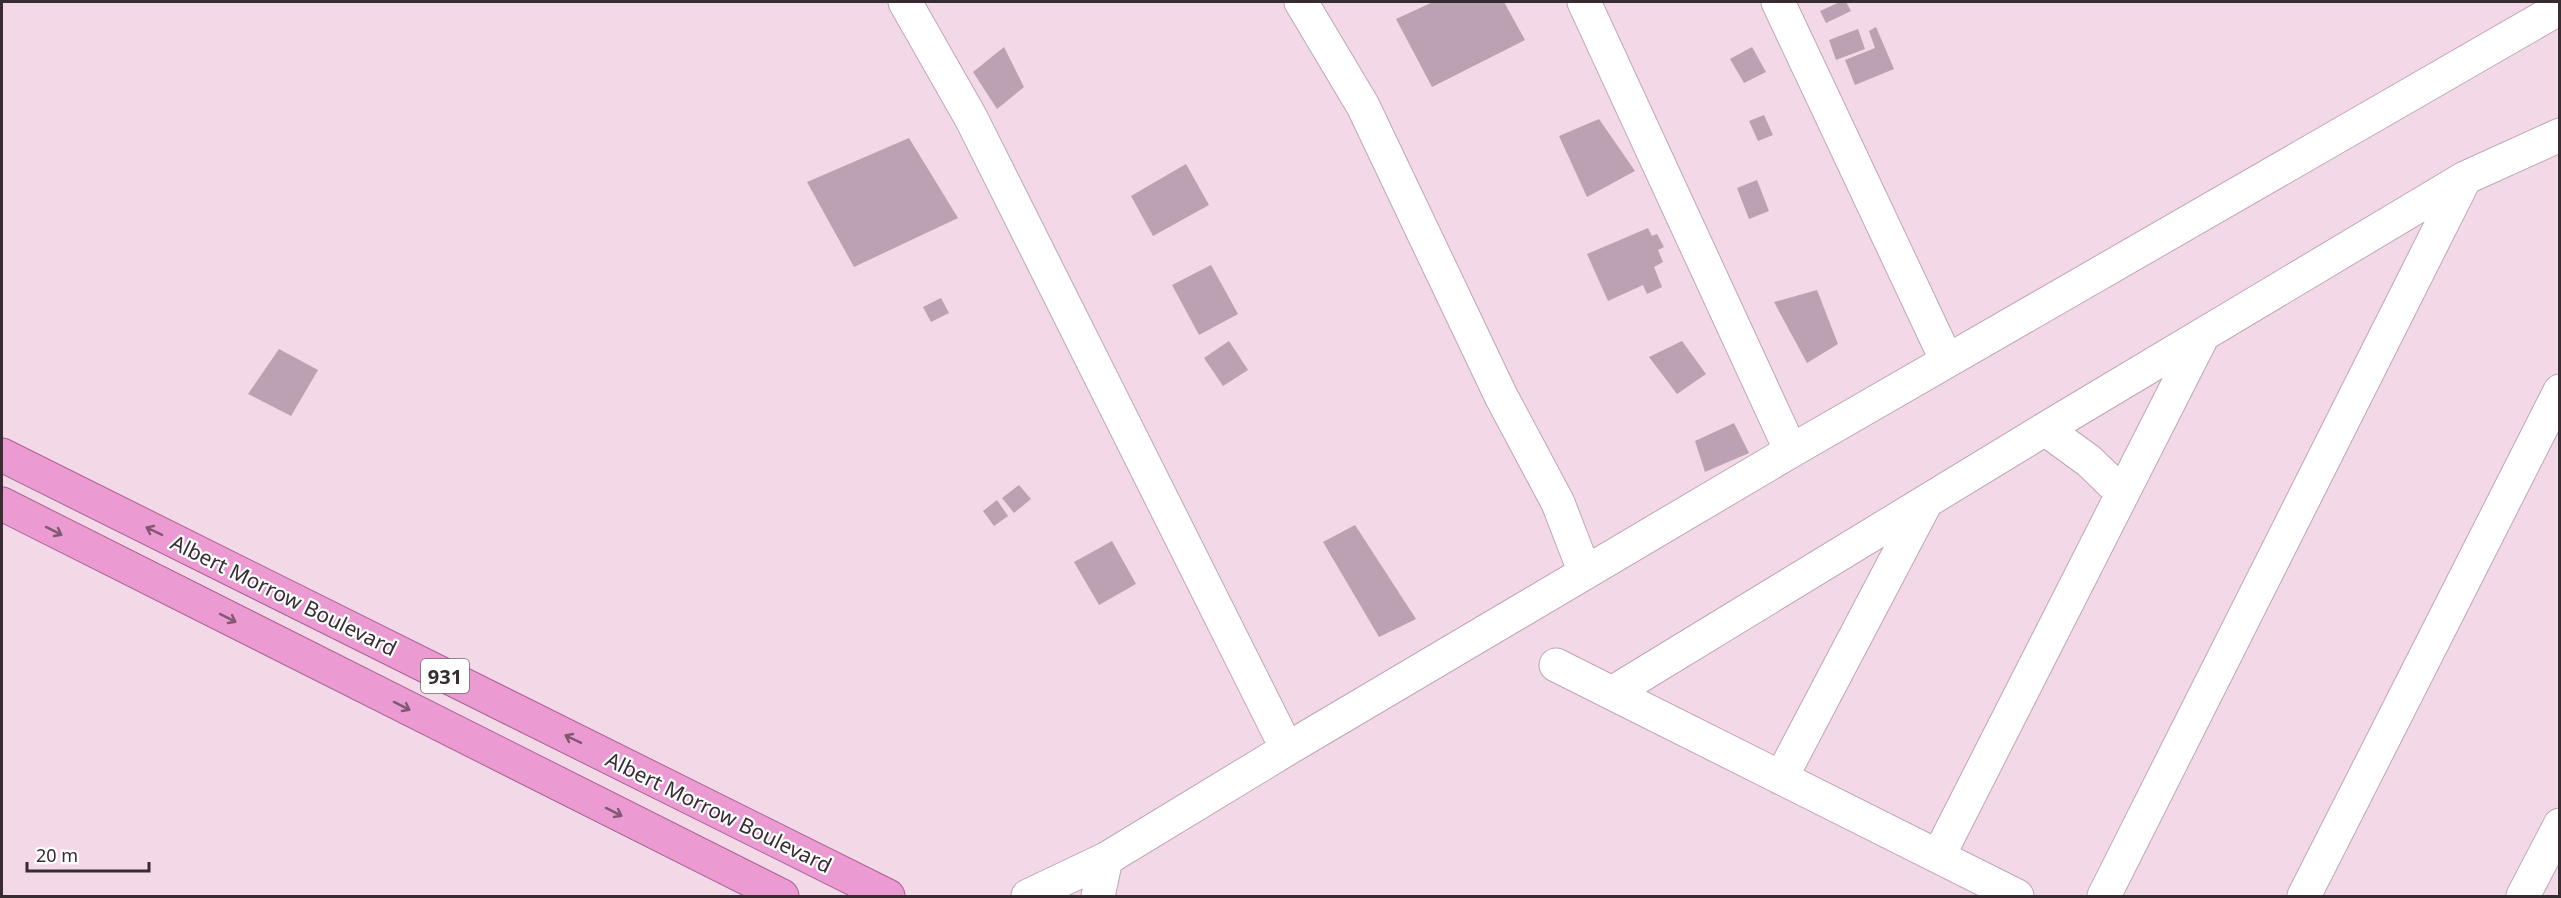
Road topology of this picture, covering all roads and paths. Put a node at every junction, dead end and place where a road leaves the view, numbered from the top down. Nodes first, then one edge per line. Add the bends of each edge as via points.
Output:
1 (905, 2) edge
2 (1300, 2) edge
3 (1584, 2) edge
4 (1778, 2) edge
5 (2559, 8) edge
6 (2559, 135) edge
7 (2465, 178) junction
8 (2202, 337) junction
9 (1947, 361) junction
10 (2559, 391) edge
11 (2045, 429) junction
12 (1791, 451) junction
13 (2, 455) edge
14 (2122, 493) junction
15 (1926, 502) junction
16 (2, 504) edge
17 (1585, 573) junction
18 (1556, 665) dead end
19 (1612, 693) junction
20 (1287, 749) junction
21 (1781, 778) junction
22 (2559, 825) edge
23 (1938, 855) junction
24 (1106, 859) junction
25 (782, 897) edge
26 (888, 897) edge
27 (1028, 897) edge
28 (1098, 897) edge
29 (2018, 897) edge
30 (2104, 897) edge
31 (2304, 897) edge
32 (2523, 897) edge

1 - 20 street via 971,118
2 - 17 street via 1368,116 1501,396 1558,503
3 - 12 street
4 - 9 street
5 - 9 street
6 - 7 street
7 - 8 street
7 - 30 street
8 - 11 street
8 - 14 street
9 - 12 street
10 - 31 street
11 - 14 street via 2089,461
11 - 15 street
12 - 17 street
26 -> 13 highway, Albert Morrow Boulevard / 931
14 - 23 street
15 - 19 street
15 - 21 street
16 -> 25 highway, 931
17 - 20 street
18 - 19 street
19 - 21 street
20 - 24 street
21 - 23 street
22 - 32 street
23 - 29 street
24 - 27 street
24 - 28 street

